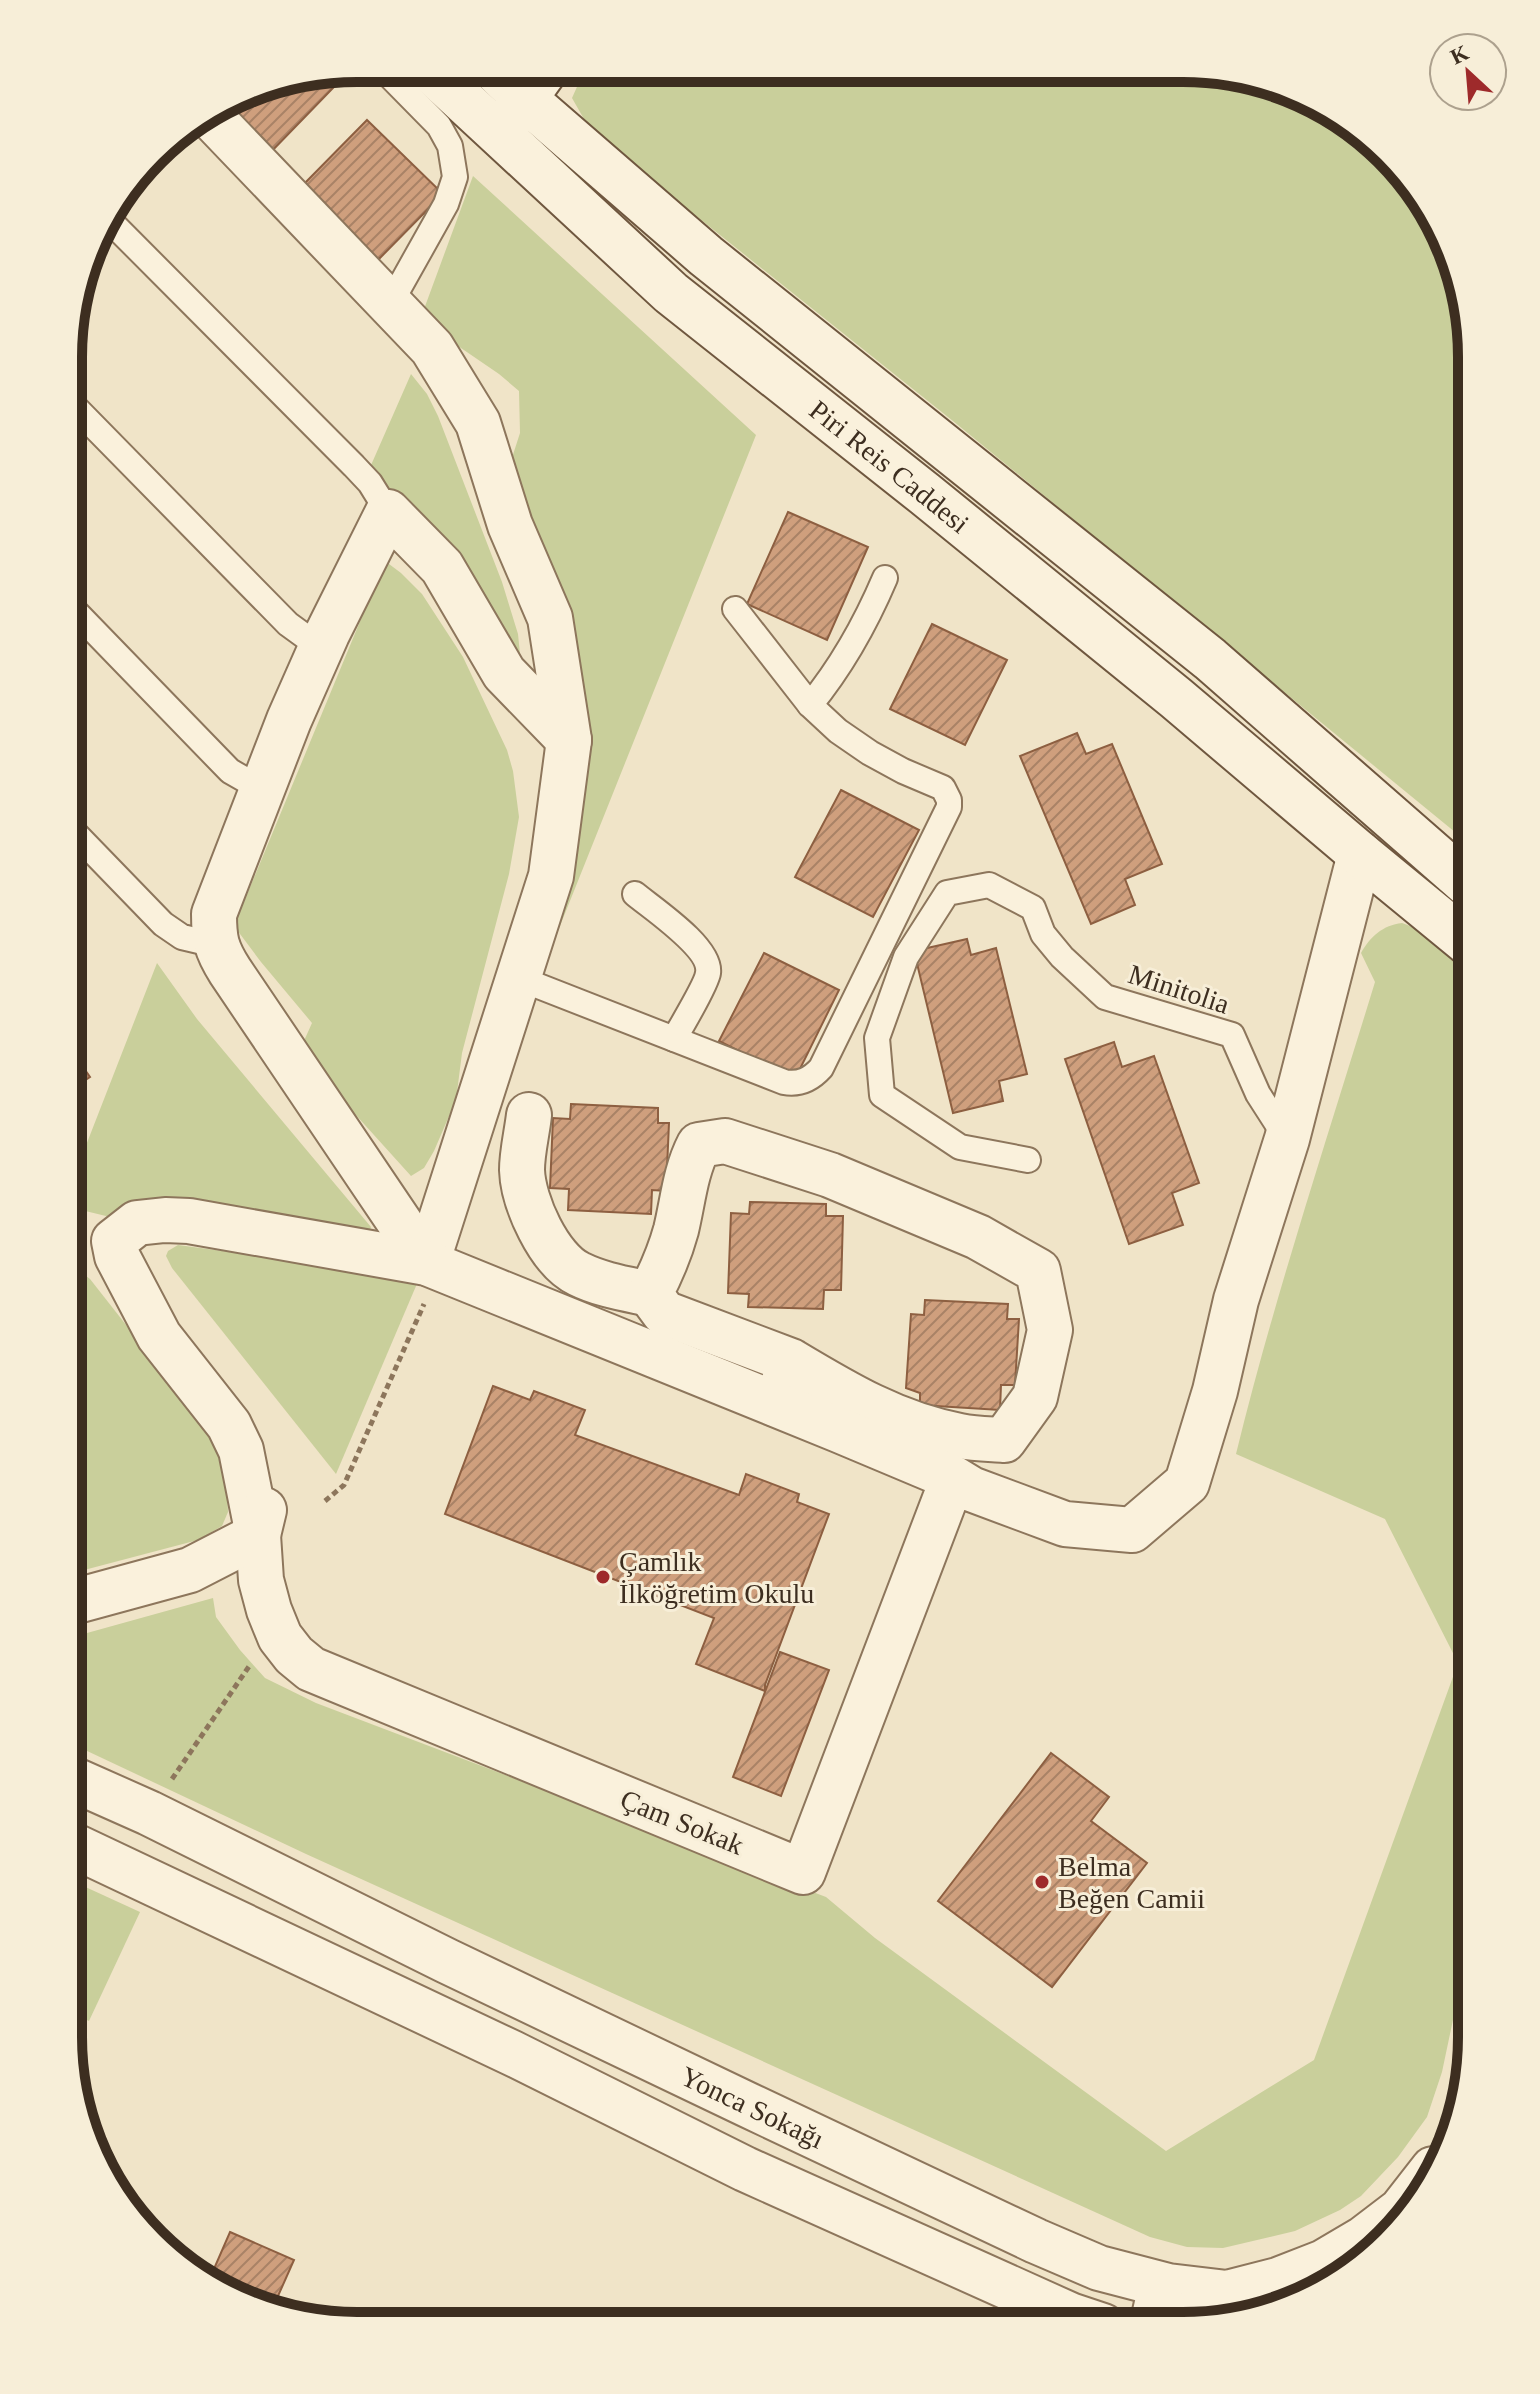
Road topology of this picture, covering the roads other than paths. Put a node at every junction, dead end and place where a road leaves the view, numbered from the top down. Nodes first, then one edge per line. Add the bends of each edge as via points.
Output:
1 (396, 82) edge
2 (443, 82) edge
3 (536, 84) edge
4 (215, 122) edge
5 (500, 134) junction
6 (116, 227) edge
7 (390, 304) junction
8 (82, 414) edge
9 (388, 512) junction
10 (885, 578) dead end
11 (735, 609) dead end
12 (82, 618) edge
13 (321, 648) junction
14 (810, 705) junction
15 (569, 740) junction
16 (263, 790) junction
17 (1386, 813) junction
18 (82, 840) edge
19 (1360, 854) junction
20 (1458, 876) edge
21 (635, 894) dead end
22 (1458, 934) edge
23 (214, 940) junction
24 (518, 978) junction
25 (674, 1039) junction
26 (529, 1115) dead end
27 (1287, 1139) junction
28 (1028, 1160) dead end
29 (434, 1265) junction
30 (650, 1294) junction
31 (791, 1361) junction
32 (776, 1404) junction
33 (953, 1478) junction
34 (258, 1535) junction
35 (82, 1576) edge
36 (82, 1599) edge
37 (82, 1783) edge
38 (82, 1850) edge
39 (1388, 2220) edge
40 (1157, 2305) edge
41 (1063, 2312) edge

1 - 7 lane via 439,126 450,146 455,177 446,204
2 - 5 street, Piri Reis Caddesi
3 - 5 street
3 - 17 street, Piri Reis Caddesi via 706,256 1210,659
4 - 7 street
5 - 19 street, Piri Reis Caddesi via 671,293 1176,698
6 - 9 lane via 354,466
7 - 15 street via 432,348 478,423 510,525 550,618
8 - 13 lane via 288,624
9 - 13 street
9 - 15 street via 442,567 504,673
10 - 14 lane via 847,656
11 - 14 lane
12 - 16 lane via 230,771
13 - 16 street
14 - 25 lane via 870,753 943,788 949,807 812,1078 784,1082
15 - 24 street via 551,876
16 - 23 street via 214,914
17 - 19 street
17 - 20 street, Piri Reis Caddesi
18 - 23 lane via 163,924 182,937
19 - 22 street, Piri Reis Caddesi
19 - 27 street
21 - 25 lane via 706,959 709,974
23 - 29 street via 230,971
24 - 25 lane
24 - 29 street
26 - 30 street via 522,1171 532,1214 552,1252 577,1273
27 - 28 lane, Minitolia via 1258,1094 1232,1035 1105,997 1052,946 1033,908 989,885 947,893 906,957 877,1038 882,1095 960,1147
27 - 33 street via 1236,1300 1187,1483 1132,1530 1065,1524
29 - 32 street
29 - 34 street via 189,1221 137,1223 114,1241 159,1336 229,1425 241,1450
30 - 31 street via 664,1313
30 - 31 street via 675,1232 688,1165 699,1145 725,1141 830,1175 978,1237 1038,1271 1050,1330 1035,1397 1004,1440 961,1436 893,1417
31 - 32 street
32 - 33 street
33 - 34 street, Çam Sokak via 803,1872 311,1669 280,1637 269,1610
34 - 35 street
34 - 36 street via 190,1570
37 - 40 street, Yonca Sokağı via 1099,2268
38 - 41 street, Yonca Sokağı via 745,2169
39 - 40 street, Yonca Sokağı via 1324,2262 1278,2280

